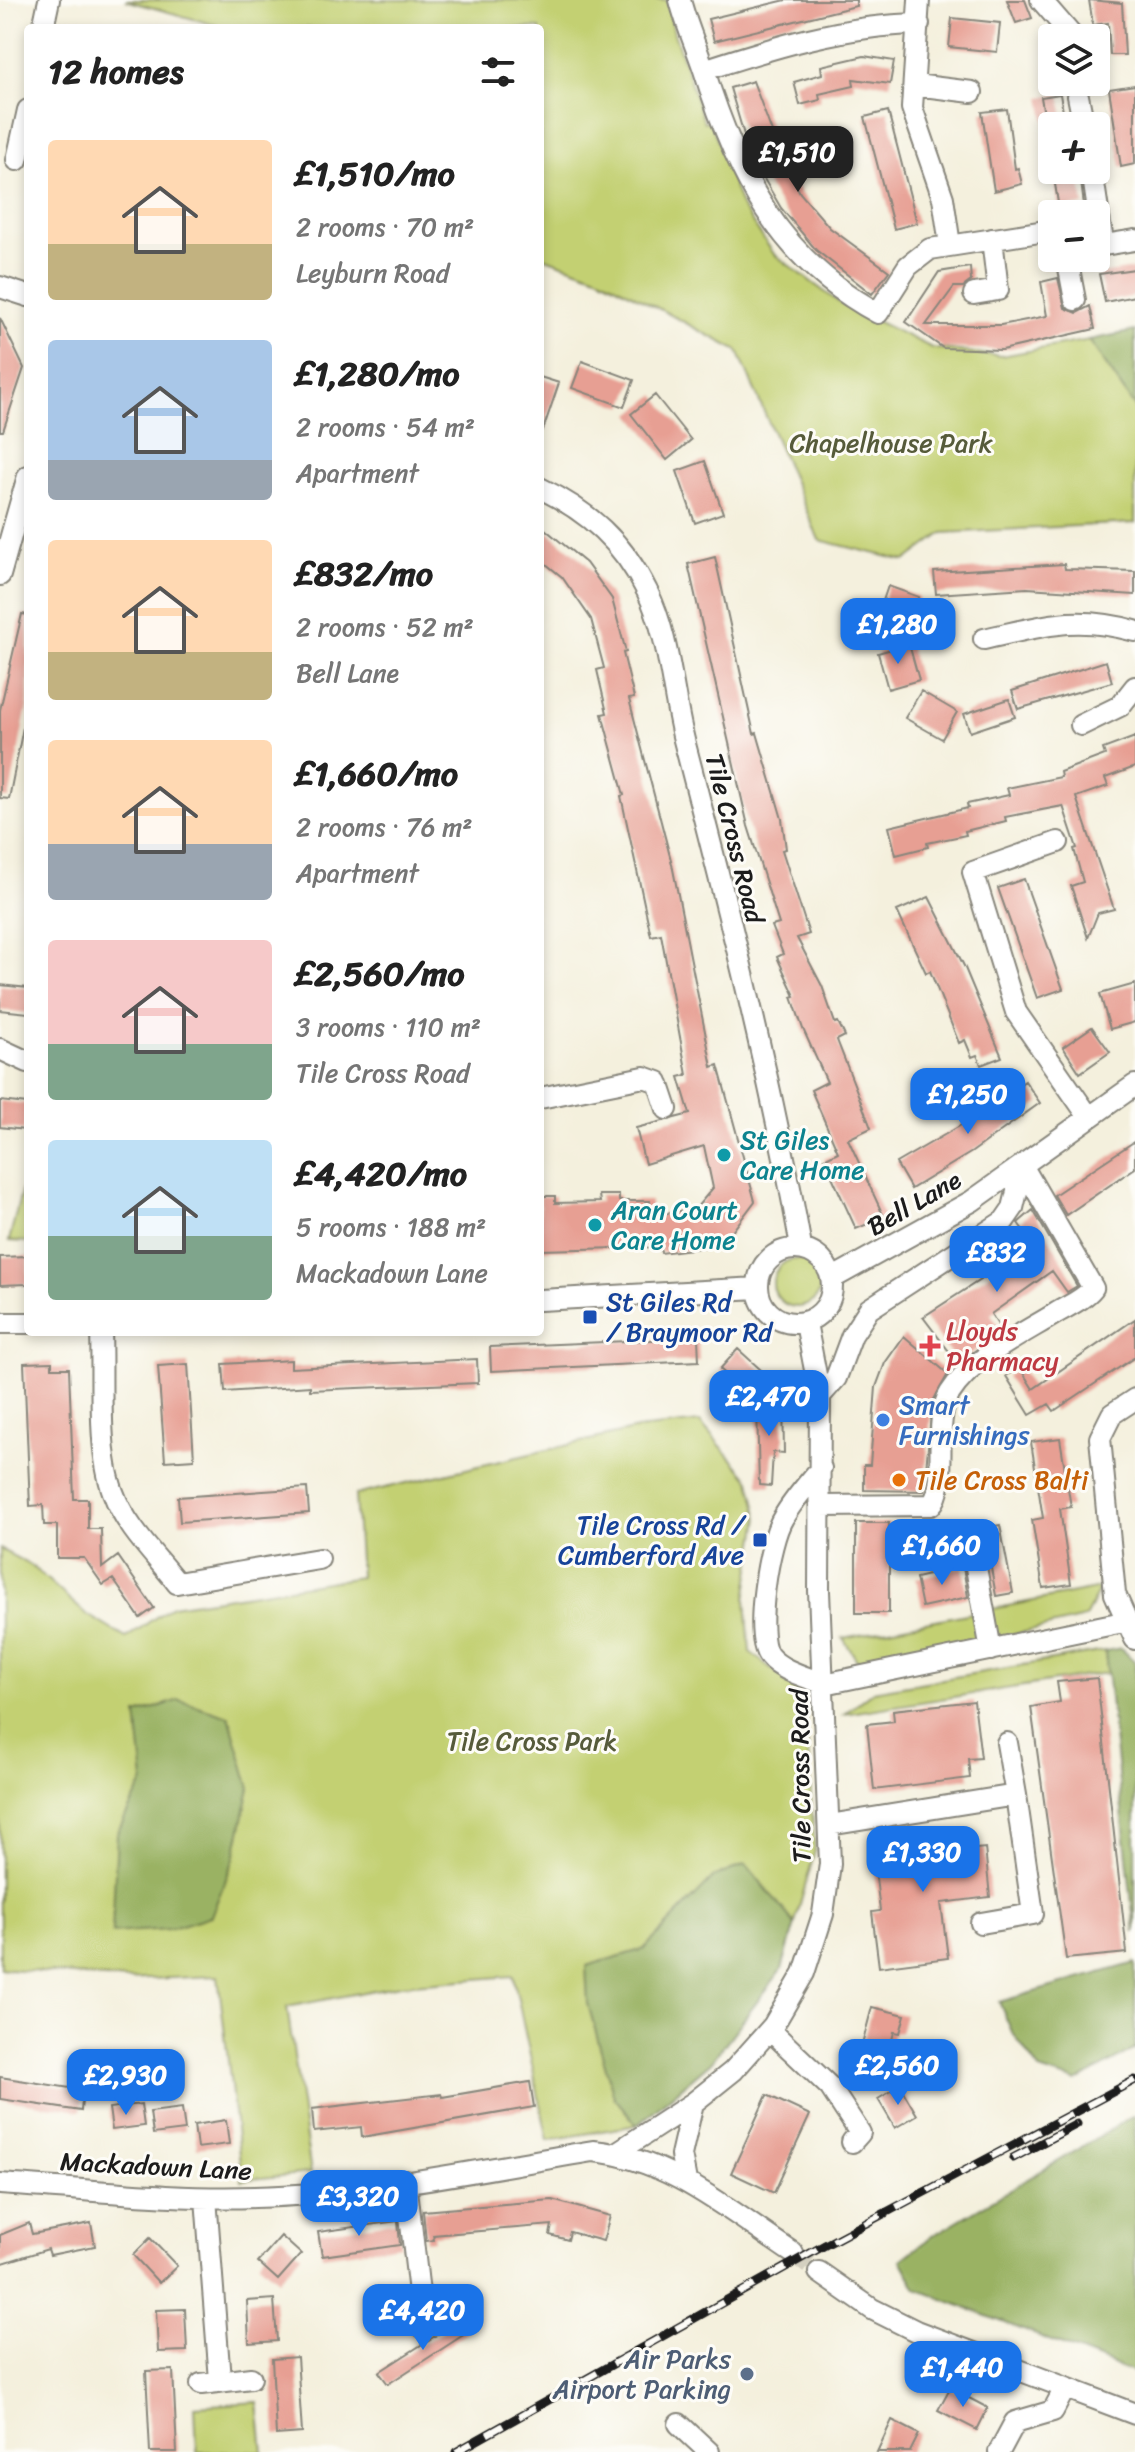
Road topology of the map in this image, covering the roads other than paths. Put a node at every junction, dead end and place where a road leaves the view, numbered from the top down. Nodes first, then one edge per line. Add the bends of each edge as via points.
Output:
1 (49, 0) edge
2 (680, 0) edge
3 (919, 0) edge
4 (1041, 0) edge
5 (44, 24) edge
6 (919, 24) junction
7 (1062, 24) edge
8 (704, 70) junction
9 (915, 85) junction
10 (972, 92) dead end
11 (1078, 96) dead end
12 (1081, 112) edge
13 (24, 128) edge
14 (17, 160) dead end
15 (1038, 232) edge
16 (992, 239) junction
17 (1135, 240) edge
18 (1110, 244) edge
19 (950, 245) junction
20 (1070, 272) edge
21 (0, 287) edge
22 (974, 294) dead end
23 (24, 295) edge
24 (1075, 300) dead end
25 (544, 490) edge
26 (24, 505) edge
27 (19, 541) edge
28 (0, 575) edge
29 (1135, 631) edge
30 (984, 639) dead end
31 (1135, 687) edge
32 (1081, 725) dead end
33 (1058, 842) dead end
34 (0, 1049) edge
35 (24, 1060) edge
36 (1135, 1085) edge
37 (544, 1097) edge
38 (667, 1109) dead end
39 (1089, 1117) junction
40 (1023, 1167) junction
41 (801, 1247) junction
42 (833, 1278) junction
43 (758, 1288) junction
44 (544, 1300) edge
45 (0, 1323) edge
46 (24, 1323) edge
47 (806, 1323) junction
48 (101, 1336) edge
49 (820, 1396) junction
50 (1135, 1399) edge
51 (821, 1468) junction
52 (820, 1506) junction
53 (971, 1540) dead end
54 (319, 1559) dead end
55 (1131, 1630) edge
56 (991, 1650) junction
57 (824, 1684) junction
58 (1007, 1743) dead end
59 (1016, 1795) junction
60 (829, 1825) junction
61 (981, 1923) dead end
62 (770, 2030) junction
63 (693, 2103) junction
64 (852, 2142) dead end
65 (616, 2153) junction
66 (406, 2181) junction
67 (686, 2181) junction
68 (0, 2184) edge
69 (206, 2198) junction
70 (793, 2253) tunnel mouth
71 (819, 2272) tunnel mouth
72 (423, 2327) dead end
73 (251, 2378) dead end
74 (1064, 2390) junction
75 (1135, 2414) edge
76 (679, 2424) dead end
77 (709, 2452) edge
78 (999, 2452) edge

1 - 5 street
2 - 8 street
3 - 6 street
4 - 7 street
6 - 8 street via 876,24
6 - 9 street
8 - 19 street via 740,169 789,245 852,298 878,313 918,256
9 - 10 street
9 - 19 street via 912,108 943,198
11 - 12 street
13 - 14 street
15 - 16 street
16 - 19 street
16 - 22 street via 998,290
17 - 18 street
20 - 24 street
21 - 23 street
25 - 41 street, Tile Cross Road via 600,524 647,592 748,1002
26 - 27 street
27 - 28 street
29 - 30 street via 1099,621 1052,623
31 - 32 street via 1120,706
33 - 39 street via 973,872 1016,1012
34 - 35 street
36 - 39 street, Bell Lane
37 - 38 street via 644,1077 658,1082
39 - 40 street, Bell Lane
40 - 42 street, Bell Lane via 905,1241
40 - 49 street via 1013,1208 1004,1221 869,1309 852,1335 836,1378
40 - 52 street via 1093,1288 970,1370 949,1394 939,1439 940,1484 931,1505
41 - 42 street via 820,1259
41 - 43 street via 768,1261
42 - 47 street via 827,1306
43 - 44 street
43 - 47 street via 760,1300 774,1317
45 - 46 street
47 - 49 street, Tile Cross Road
48 - 54 street via 112,1490 177,1583
49 - 51 street, Tile Cross Road
50 - 55 street via 1112,1414 1100,1438 1115,1594
51 - 52 street, Tile Cross Road
51 - 57 street via 781,1520 769,1557 762,1636 766,1653 775,1662
52 - 57 street, Tile Cross Road
53 - 56 street
55 - 56 street
56 - 57 street
57 - 60 street, Tile Cross Road
58 - 59 street
59 - 60 street
59 - 61 street via 1033,1914
60 - 62 street, Tile Cross Road via 823,1914 804,1973
62 - 63 street, Tile Cross Road via 733,2071
62 - 64 street via 830,2087 860,2133
63 - 65 street, Tile Cross Road
63 - 67 street via 681,2155
65 - 66 street, Mackadown Lane via 593,2151
65 - 67 street, Mackadown Lane
66 - 69 street, Mackadown Lane
66 - 72 street
67 - 70 street, Mackadown Lane
68 - 69 street, Mackadown Lane
69 - 73 street via 211,2382
71 - 74 street via 872,2309 916,2331
74 - 75 street
74 - 78 street via 1053,2411 1015,2422
76 - 77 street

